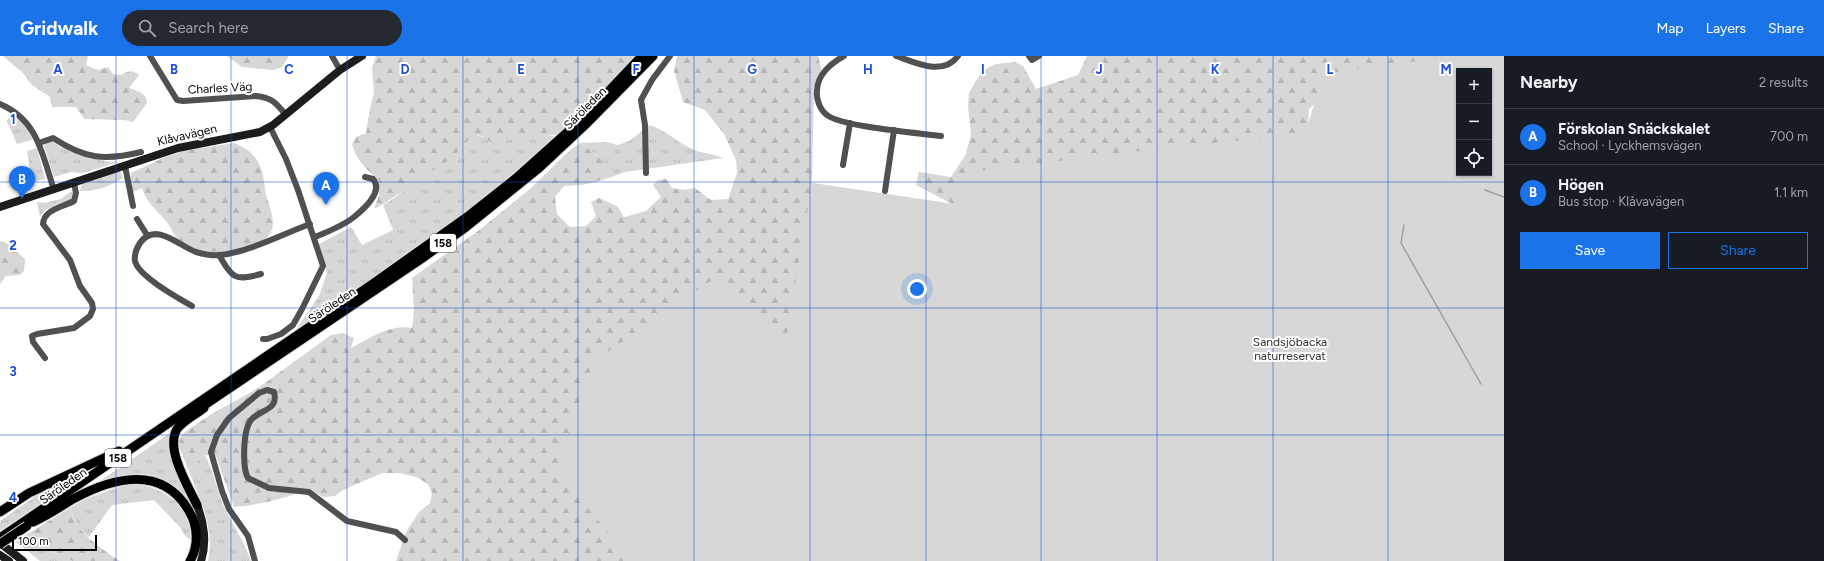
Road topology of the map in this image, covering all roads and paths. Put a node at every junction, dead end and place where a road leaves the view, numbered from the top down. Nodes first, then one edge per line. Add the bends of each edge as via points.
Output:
1 (150, 56) edge
2 (332, 56) edge
3 (362, 56) edge
4 (642, 56) edge
5 (653, 56) edge
6 (670, 56) edge
7 (844, 56) edge
8 (896, 56) edge
9 (958, 56) edge
10 (1029, 56) edge
11 (1039, 56) edge
12 (340, 70) junction
13 (0, 104) edge
14 (286, 115) junction
15 (850, 123) junction
16 (270, 127) junction
17 (894, 130) junction
18 (941, 136) dead end
19 (39, 143) junction
20 (141, 152) dead end
21 (843, 165) dead end
22 (125, 166) junction
23 (646, 172) dead end
24 (365, 177) dead end
25 (74, 183) junction
26 (54, 190) junction
27 (885, 191) dead end
28 (133, 206) dead end
29 (0, 207) edge
30 (137, 219) dead end
31 (310, 224) junction
32 (147, 235) junction
33 (315, 237) junction
34 (219, 255) junction
35 (261, 274) dead end
36 (192, 306) dead end
37 (263, 339) dead end
38 (45, 358) dead end
39 (211, 397) junction
40 (197, 505) joint
41 (10, 506) junction
42 (0, 512) edge
43 (0, 517) edge
44 (28, 523) junction
45 (0, 538) edge
46 (405, 540) dead end
47 (0, 544) edge
48 (0, 555) edge
49 (9, 561) edge
50 (23, 561) edge
51 (190, 561) edge
52 (201, 561) edge
53 (255, 561) edge

1 - 14 street, Charles Väg via 177,100 267,97
2 - 12 street
3 - 12 street, Klåvavägen
4 - 39 main road, Säröleden / 158 via 582,119 490,200
5 - 39 main road, Säröleden / 158 via 540,168 466,227
6 - 23 street via 641,100 645,125
7 - 15 street via 829,66 816,92 823,112 831,118
8 - 9 street via 933,67 948,64
10 - 11 street via 1032,60
12 - 14 street, Klåvavägen
13 - 19 street via 11,108 25,121
14 - 16 street, Klåvavägen
15 - 17 street
15 - 21 street
16 - 22 street, Klåvavägen via 248,135 189,144
16 - 31 street via 286,159
17 - 18 street
17 - 27 street
19 - 20 street via 53,138 74,151 103,158
19 - 26 street
22 - 25 street, Klåvavägen
22 - 28 street
24 - 33 street via 376,182 376,192 354,217
25 - 26 street, Klåvavägen
25 - 38 street via 74,201 47,214 43,224 70,260 80,286 92,303 93,311 74,328 32,336 33,342
26 - 29 street, Klåvavägen
30 - 32 street
31 - 33 street
31 - 34 street via 248,249
32 - 34 street via 163,236 196,252
32 - 36 street via 135,254 138,267 156,283
33 - 37 street via 323,266 302,309 287,330 275,337
34 - 35 street via 229,271 238,278 244,279
39 - 40 main road, 158 via 183,422 173,441 178,462
39 - 41 main road, 158 via 201,398 123,449 35,490
39 - 44 main road, Säröleden / 158
40 - 52 street, 158 via 204,526
41 - 42 main road, 158
41 - 43 main road, 158
44 - 45 main road, Säröleden / 158
44 - 47 main road, Säröleden / 158, bridge
44 - 51 main road, 158 via 108,484 129,479 155,482 173,493 190,512 196,539 195,551
46 - 53 street via 391,531 347,521 309,492 269,488 248,478 245,469 246,430 251,420 276,399 274,392 268,390 259,393 229,418 216,435 211,452 229,509 248,536
47 - 50 street
48 - 49 street

